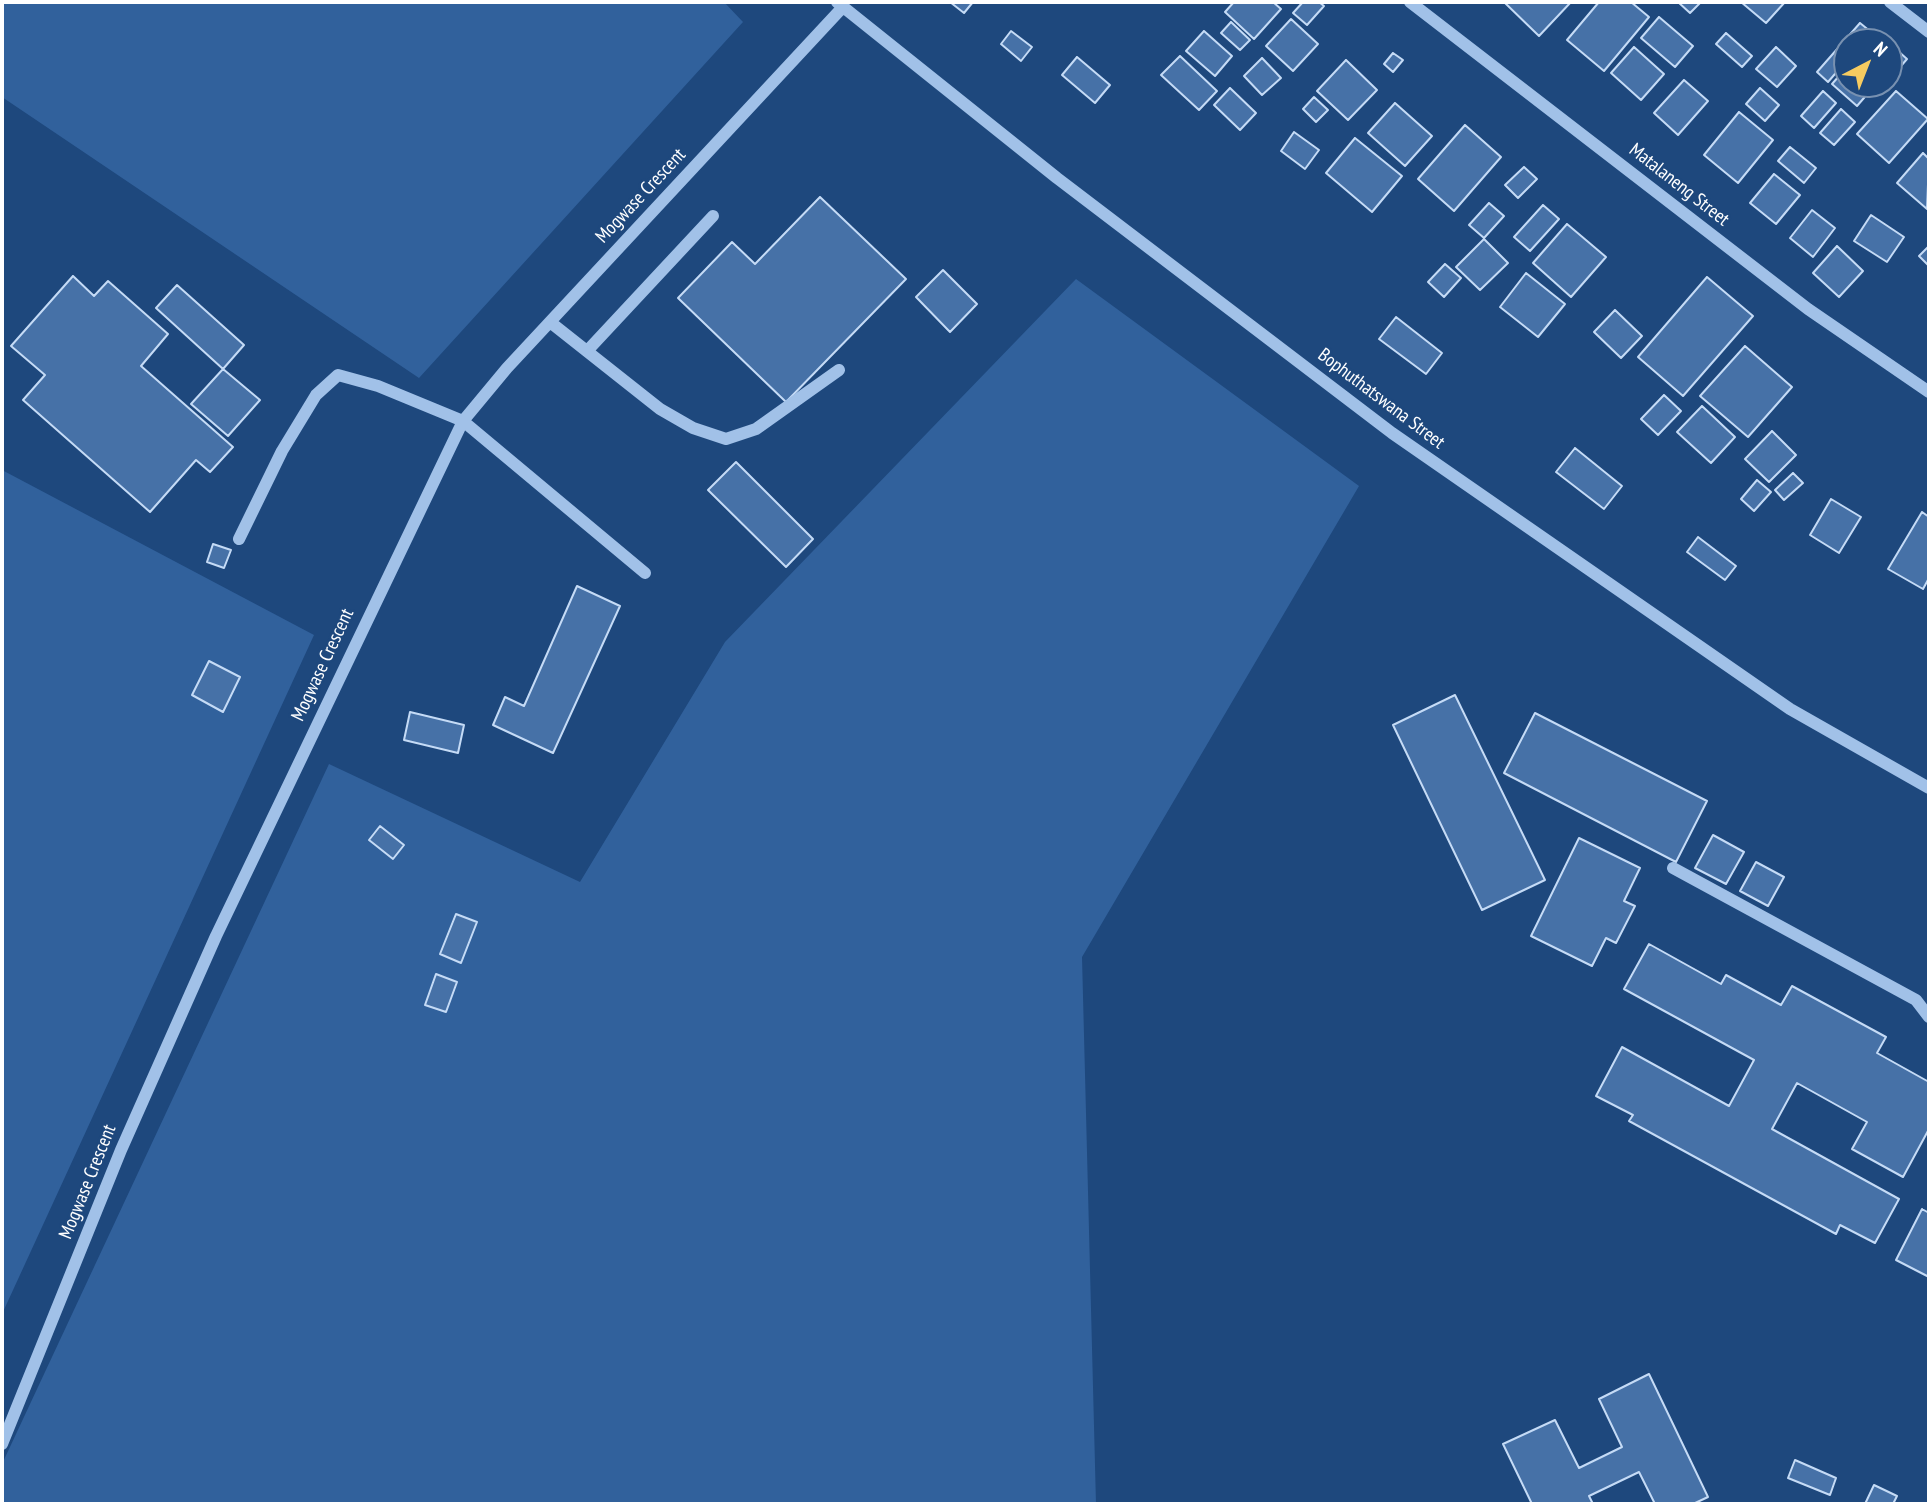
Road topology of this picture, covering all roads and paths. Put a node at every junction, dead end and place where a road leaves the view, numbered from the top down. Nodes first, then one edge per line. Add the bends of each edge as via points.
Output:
1 (1410, 2) edge
2 (1890, 2) edge
3 (839, 5) edge
4 (1929, 32) edge
5 (713, 216) dead end
6 (550, 322) junction
7 (588, 350) junction
8 (839, 370) dead end
9 (1929, 392) edge
10 (463, 421) junction
11 (240, 539) dead end
12 (645, 573) dead end
13 (1929, 788) edge
14 (1673, 868) dead end
15 (1929, 1017) edge
16 (2, 1444) edge

1 - 9 street, Matalaneng Street via 1808,309
2 - 4 street
3 - 6 street, Mogwase Crescent
3 - 13 street, Bophuthatswana Street via 1057,178 1403,441 1790,709
5 - 7 street
6 - 7 street
6 - 10 street, Mogwase Crescent
7 - 8 street via 660,408 693,428 726,439 756,429
10 - 11 street via 338,375 316,395 282,451
10 - 12 street
10 - 16 street, Mogwase Crescent via 216,936 121,1150
14 - 15 street via 1916,1000

